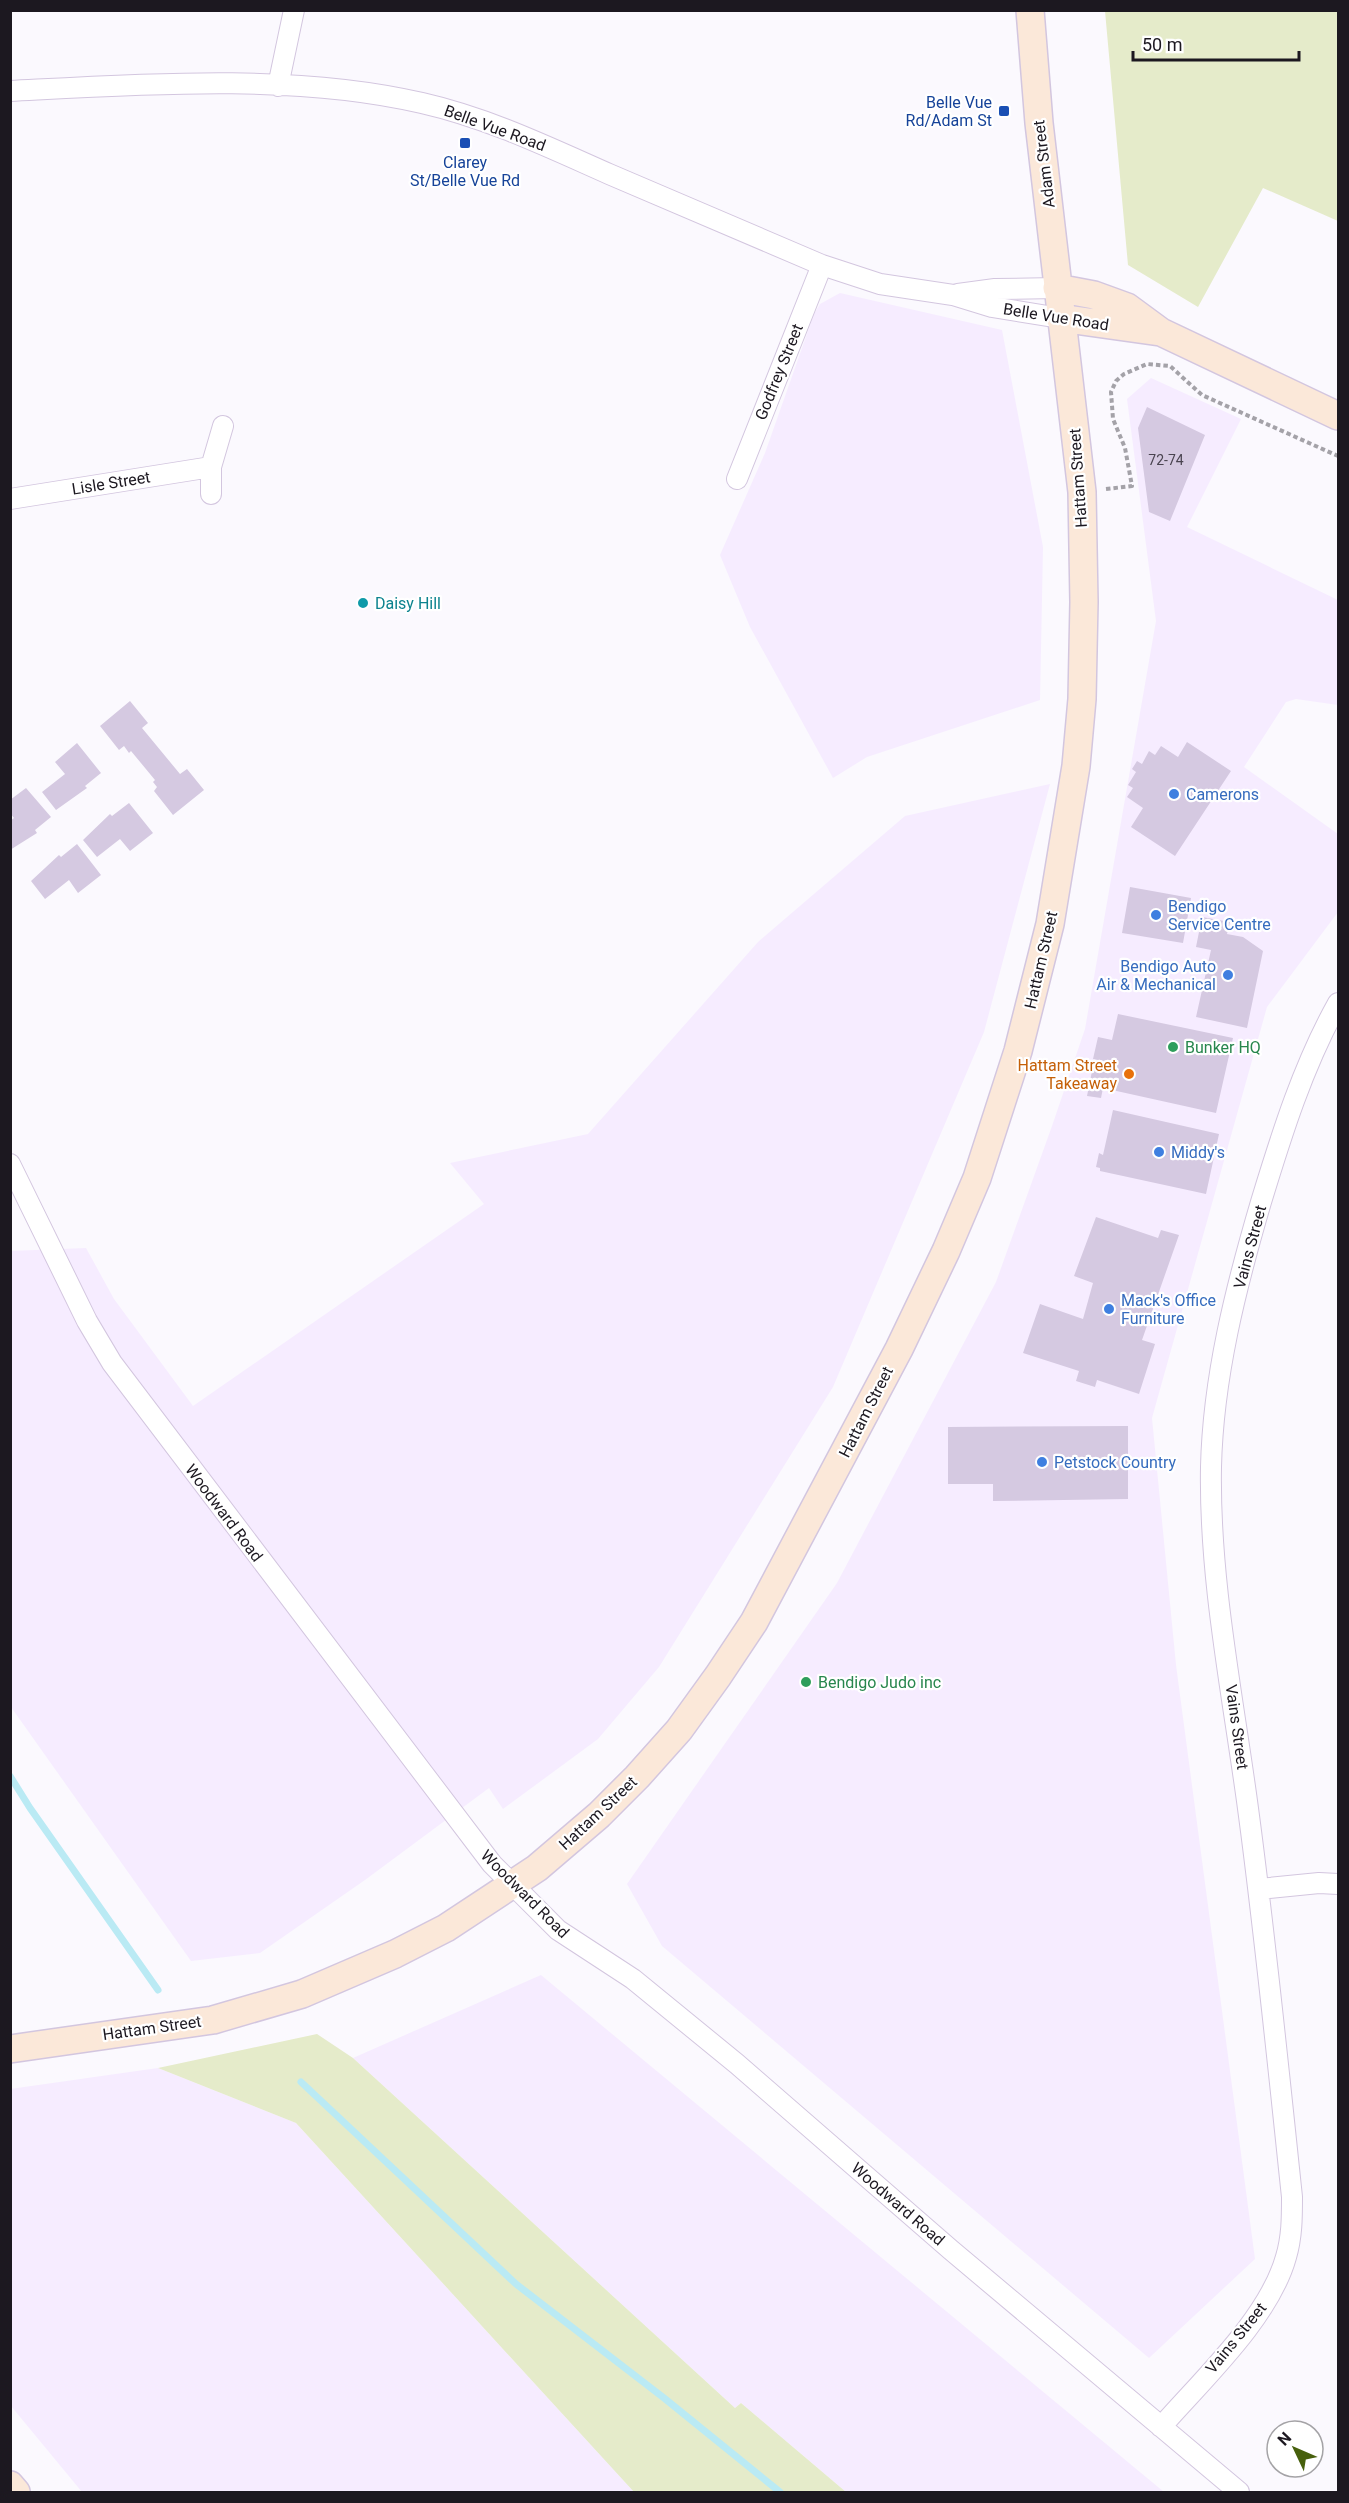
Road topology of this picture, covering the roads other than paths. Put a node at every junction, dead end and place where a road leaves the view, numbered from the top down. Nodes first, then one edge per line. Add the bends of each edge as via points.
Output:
1 (294, 10) edge
2 (1030, 10) edge
3 (278, 86) junction
4 (10, 91) edge
5 (822, 266) junction
6 (1057, 288) junction
7 (953, 295) junction
8 (1060, 318) junction
9 (1161, 332) junction
10 (1338, 416) edge
11 (223, 426) dead end
12 (211, 467) junction
13 (737, 479) dead end
14 (211, 494) dead end
15 (10, 499) edge
16 (1338, 1003) edge
17 (10, 1164) edge
18 (1338, 1884) edge
19 (512, 1885) junction
20 (1259, 1889) junction
21 (10, 2049) edge
22 (1161, 2427) junction
23 (10, 2485) edge
24 (16, 2493) edge
25 (1239, 2493) edge

1 - 3 street
2 - 6 main road, Adam Street
3 - 4 street, Belle Vue Road via 183,84
3 - 5 street, Belle Vue Road via 375,95 464,114
5 - 7 street, Belle Vue Road via 880,284
5 - 13 street, Godfrey Street
6 - 7 street, Belle Vue Road via 995,289
6 - 8 main road, Adam Street
6 - 9 main road, Belle Vue Road via 1110,300
7 - 8 street, Belle Vue Road via 992,307
8 - 9 main road, Belle Vue Road
8 - 19 main road, Hattam Street via 1082,492 1082,699 1070,816 1050,924 1018,1051 977,1178 946,1251 754,1622 679,1730 637,1777 568,1842
9 - 10 main road, Belle Vue Road
11 - 12 street
12 - 14 street
12 - 15 street, Lisle Street
16 - 20 street, Vains Street via 1309,1060 1281,1136 1243,1268 1214,1420 1214,1540
17 - 19 street, Woodward Road via 112,1364 465,1831
18 - 20 street
19 - 21 main road, Hattam Street via 446,1928 302,1994 213,2020
19 - 22 street, Woodward Road via 558,1930 633,1979 737,2064
20 - 22 street, Vains Street via 1292,2197 1286,2257 1263,2307
22 - 25 street, Woodward Road
23 - 24 main road

